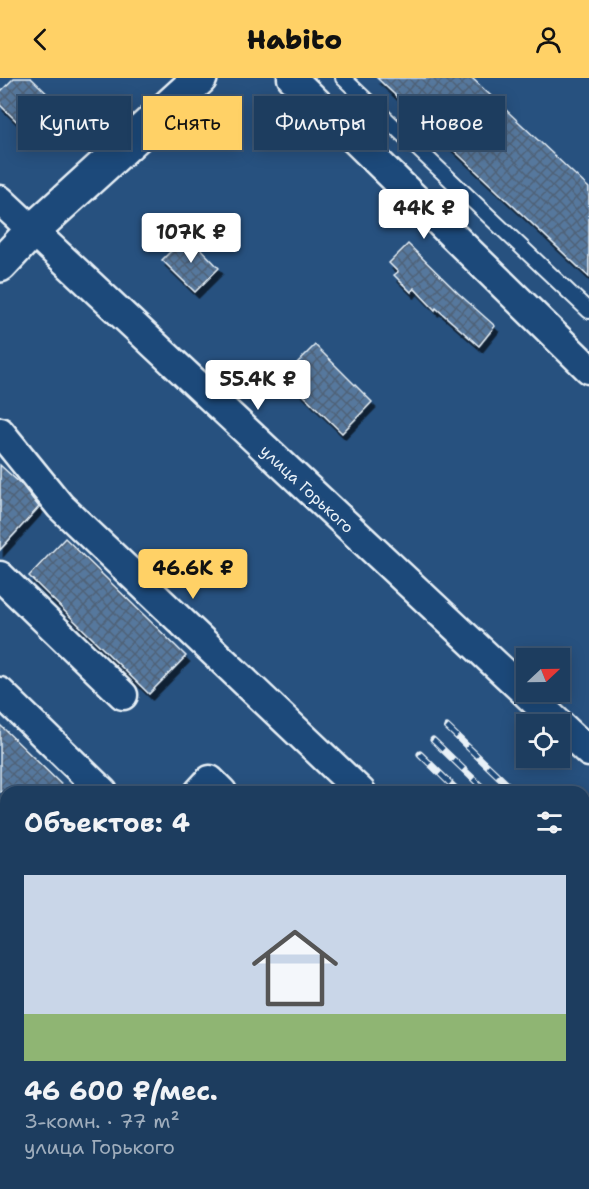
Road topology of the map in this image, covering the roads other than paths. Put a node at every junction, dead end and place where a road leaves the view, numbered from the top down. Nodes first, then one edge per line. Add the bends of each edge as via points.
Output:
1 (200, 78) edge
2 (292, 78) edge
3 (343, 78) edge
4 (0, 200) edge
5 (32, 231) junction
6 (0, 264) edge
7 (589, 311) edge
8 (589, 369) edge
9 (0, 432) edge
10 (0, 576) edge
11 (0, 692) edge
12 (123, 695) dead end
13 (589, 752) edge
14 (98, 786) edge
15 (204, 786) edge
16 (216, 786) edge
17 (355, 786) edge

1 - 5 street
2 - 8 street
3 - 7 lane
4 - 5 street, улица Горького
5 - 6 street
5 - 13 street, улица Горького
9 - 17 street via 60,506
10 - 12 street
11 - 14 street
15 - 16 street via 210,780

